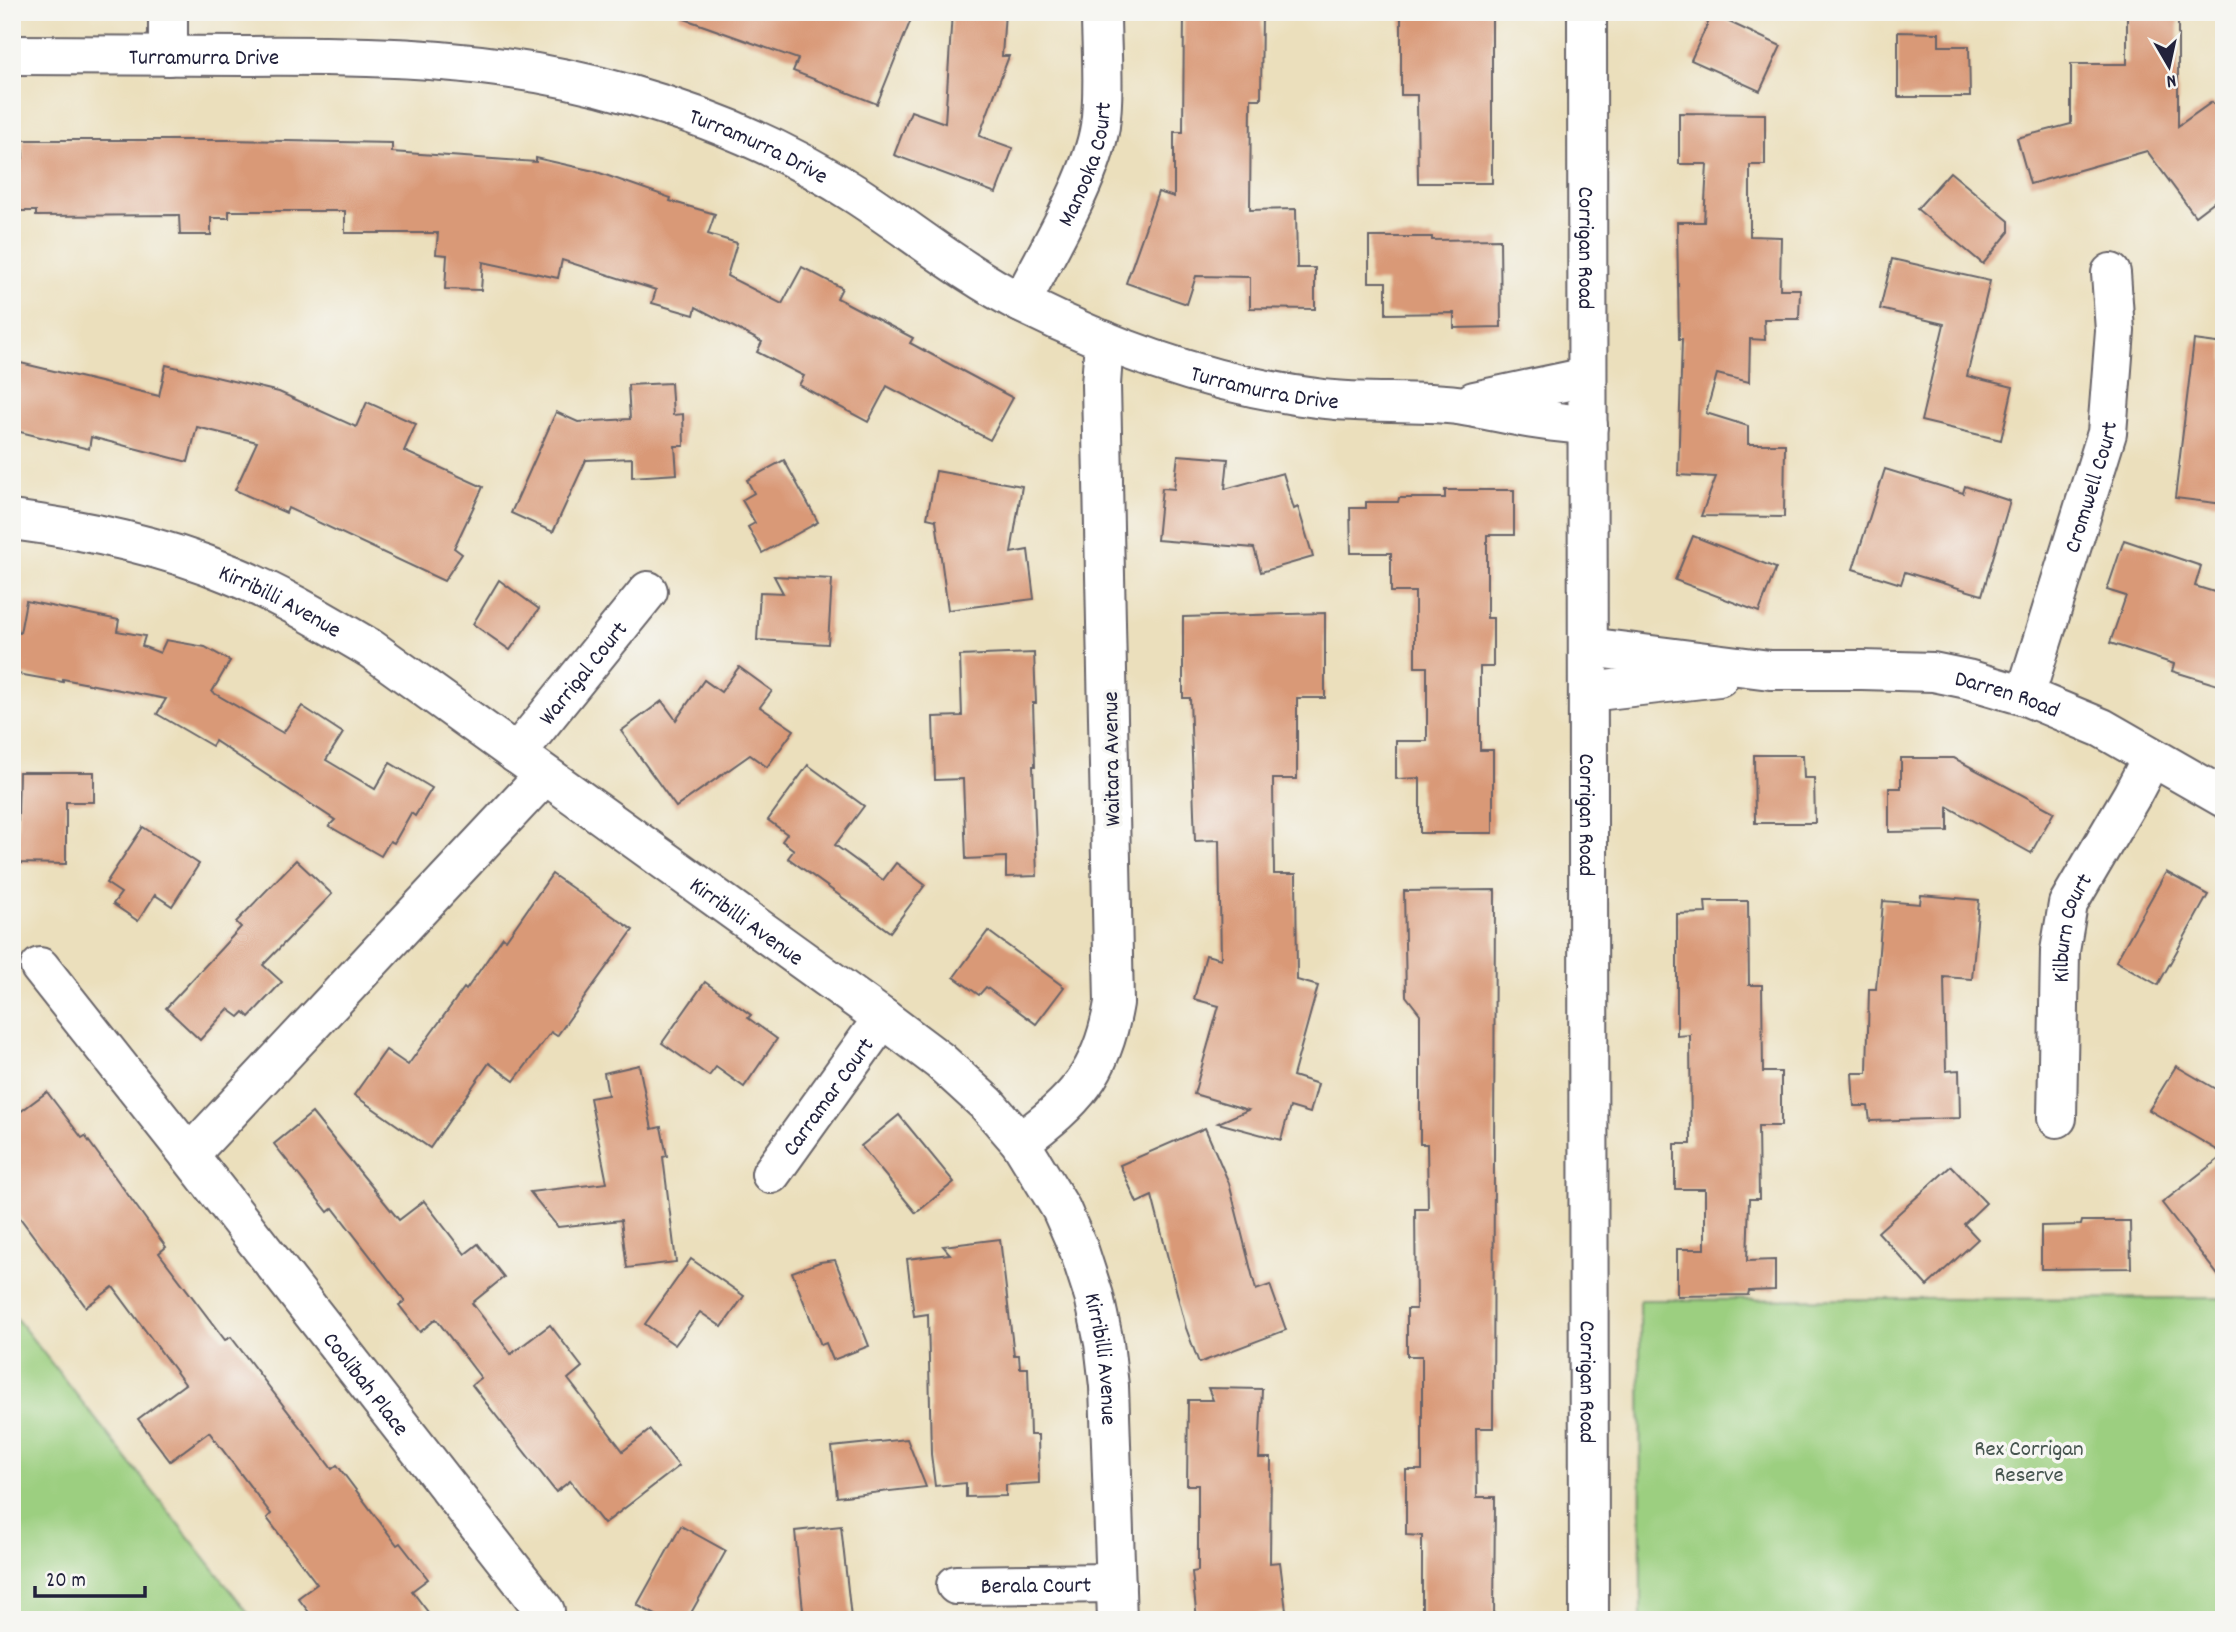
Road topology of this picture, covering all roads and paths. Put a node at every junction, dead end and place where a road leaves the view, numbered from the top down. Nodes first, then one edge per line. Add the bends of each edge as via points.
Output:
1 (168, 12) edge
2 (1101, 12) edge
3 (1587, 12) edge
4 (12, 55) edge
5 (168, 56) junction
6 (2111, 273) dead end
7 (1021, 303) junction
8 (1104, 340) junction
9 (1587, 377) junction
10 (1455, 405) junction
11 (1588, 426) junction
12 (12, 520) edge
13 (649, 591) dead end
14 (1588, 647) junction
15 (1770, 670) junction
16 (1588, 692) junction
17 (2025, 696) junction
18 (2152, 757) junction
19 (530, 765) junction
20 (2224, 798) edge
21 (40, 967) dead end
22 (883, 1018) junction
23 (2057, 1118) dead end
24 (1020, 1142) junction
25 (189, 1155) junction
26 (771, 1174) dead end
27 (956, 1585) dead end
28 (1116, 1602) edge
29 (545, 1611) dead end
30 (1589, 1620) edge

1 - 5 street
2 - 7 street, Manooka Court via 1100,127 1080,187
3 - 9 street, Corrigan Road
4 - 5 street, Turramurra Drive
5 - 7 street, Turramurra Drive via 469,62 550,74 632,95 708,121 789,157 856,194 938,253
6 - 17 street, Cromwell Court via 2115,331 2107,433
7 - 8 street, Turramurra Drive
8 - 10 street, Turramurra Drive via 1255,388 1363,402
8 - 24 street, Waitara Avenue via 1101,384 1114,1003 1105,1043 1090,1075 1073,1097
9 - 10 street, Turramurra Drive
9 - 11 street, Corrigan Road
10 - 11 street, Turramurra Drive
11 - 14 street, Corrigan Road
12 - 19 street, Kirribilli Avenue via 79,528 162,549 230,574 371,649
13 - 19 street, Warrigal Court
14 - 15 street, Darren Road
14 - 16 street, Corrigan Road
15 - 16 street, Darren Road
15 - 17 street, Darren Road via 1933,673
16 - 30 street, Corrigan Road
17 - 18 street, Darren Road via 2102,728
18 - 20 street, Darren Road
18 - 23 street, Kilburn Court via 2068,904 2060,951
19 - 22 street, Kirribilli Avenue
19 - 25 street
21 - 25 street, Coolibah Place
22 - 24 street, Kirribilli Avenue via 940,1061
22 - 26 street, Carramar Court
24 - 28 street, Kirribilli Avenue via 1061,1209 1079,1251 1104,1343
25 - 29 street, Coolibah Place
27 - 28 street, Berala Court

